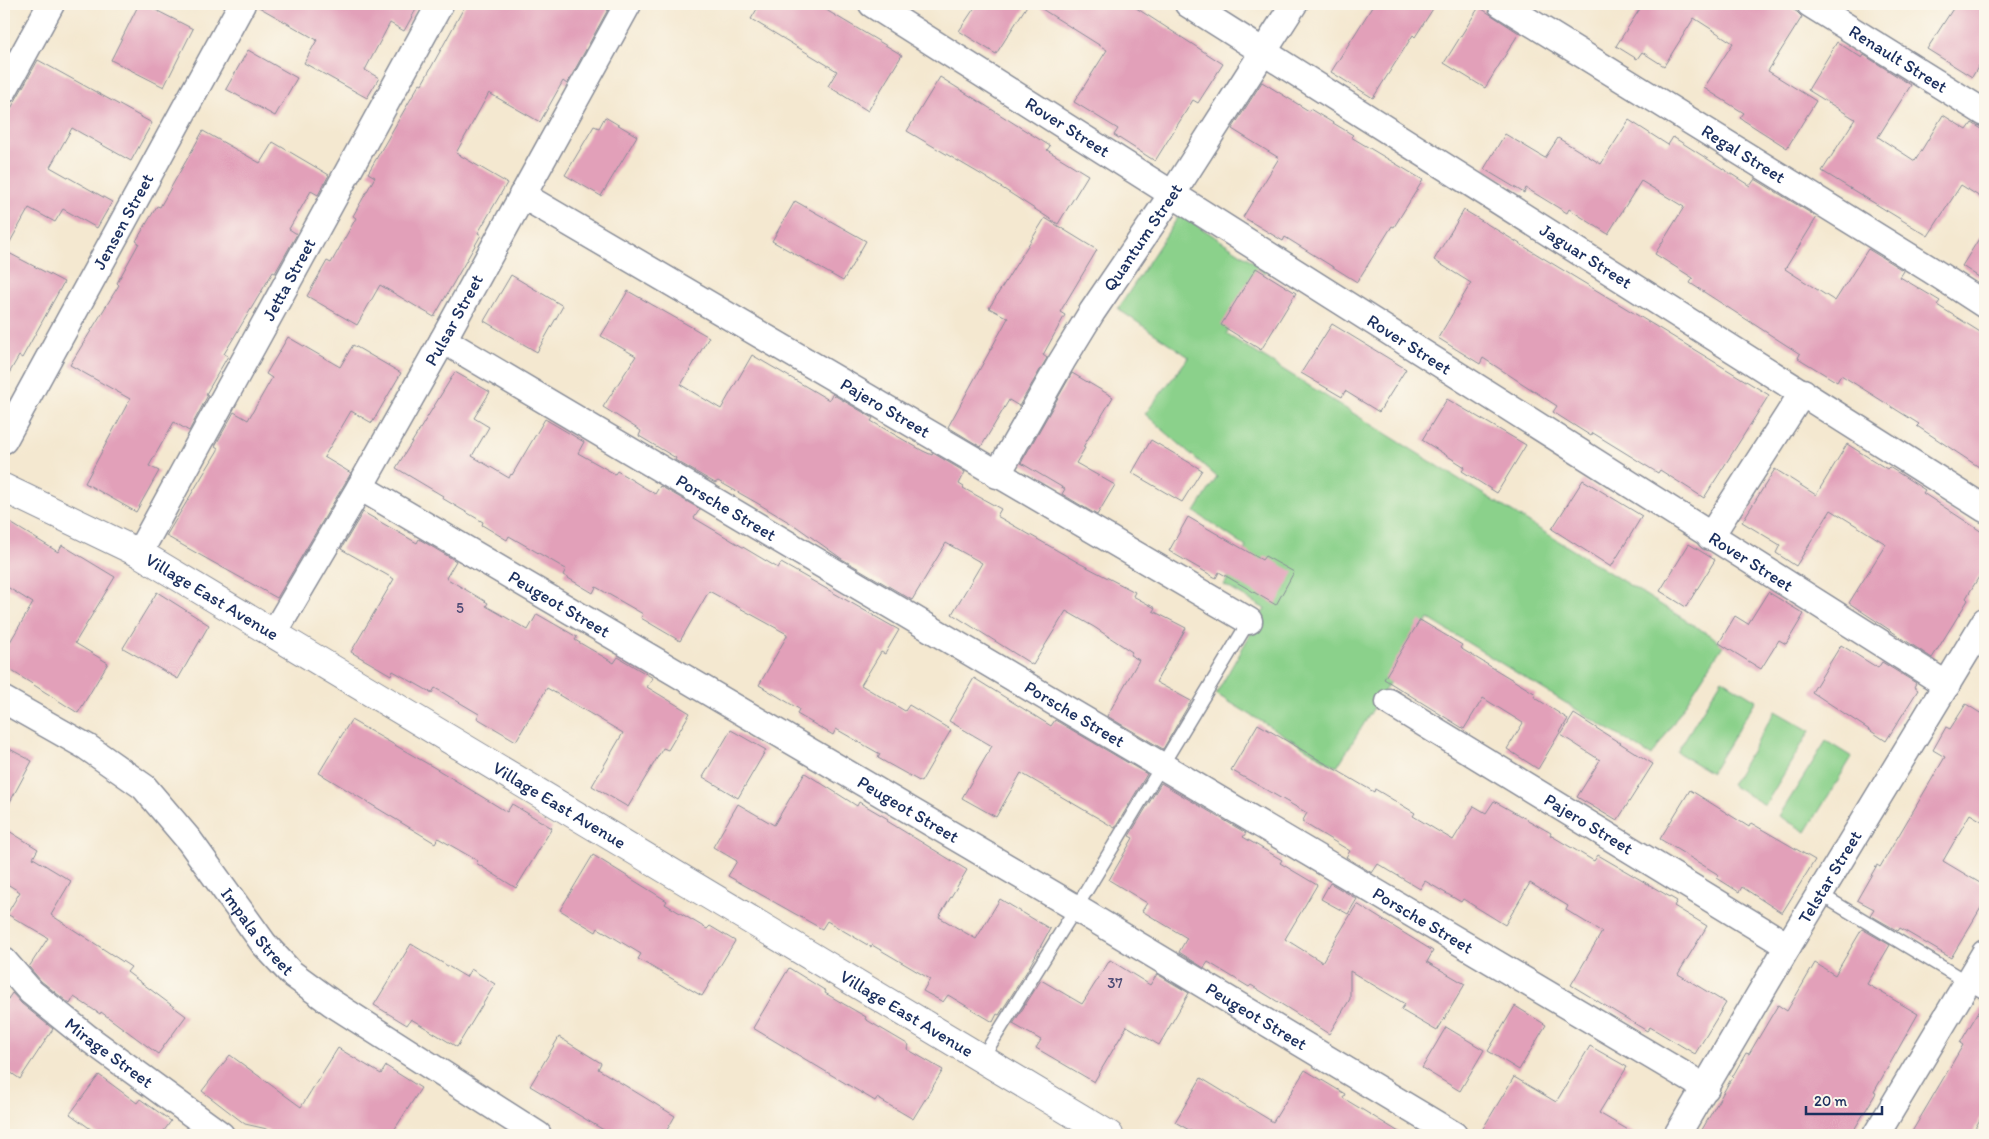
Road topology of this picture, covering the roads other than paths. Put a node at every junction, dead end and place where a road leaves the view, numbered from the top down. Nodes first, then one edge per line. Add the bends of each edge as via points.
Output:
1 (51, 4) edge
2 (242, 4) edge
3 (440, 4) edge
4 (628, 4) edge
5 (872, 4) edge
6 (1188, 4) edge
7 (1294, 4) edge
8 (1501, 4) edge
9 (1810, 4) edge
10 (1262, 51) junction
11 (4, 90) edge
12 (1985, 113) edge
13 (1173, 193) junction
14 (522, 195) junction
15 (1985, 305) edge
16 (443, 340) junction
17 (1803, 392) junction
18 (4, 440) edge
19 (997, 475) junction
20 (360, 486) junction
21 (4, 488) edge
22 (1985, 509) edge
23 (1710, 537) junction
24 (139, 553) junction
25 (1985, 620) edge
26 (1249, 621) joint
27 (274, 633) junction
28 (1947, 685) junction
29 (4, 700) edge
30 (1389, 702) dead end
31 (1161, 767) junction
32 (1820, 894) junction
33 (1076, 908) junction
34 (1788, 946) junction
35 (1985, 953) edge
36 (4, 961) edge
37 (1976, 988) edge
38 (982, 1058) junction
39 (1706, 1088) junction
40 (221, 1135) edge
41 (538, 1135) edge
42 (1109, 1135) edge
43 (1454, 1135) edge
44 (1677, 1135) edge
45 (1876, 1135) edge

1 - 11 street
2 - 18 street, Jensen Street
3 - 24 street, Jetta Street
4 - 14 street, Pulsar Street
5 - 13 street, Rover Street
6 - 10 street, Jaguar Street
7 - 10 street, Quantum Street
8 - 15 street, Regal Street
9 - 12 street, Renault Street
10 - 13 street, Quantum Street
10 - 17 street, Jaguar Street
13 - 19 street, Quantum Street via 1092,312
13 - 23 street, Rover Street
14 - 16 street, Pulsar Street
14 - 19 street, Pajero Street
16 - 20 street, Pulsar Street
16 - 31 street, Porsche Street
17 - 22 street, Jaguar Street
17 - 23 street
19 - 26 street, Pajero Street
20 - 27 street, Pulsar Street
20 - 33 street, Peugeot Street
21 - 24 street, Village East Avenue
23 - 28 street, Rover Street
24 - 27 street, Village East Avenue
25 - 28 street, Telstar Street
26 - 31 lane
27 - 38 street, Village East Avenue
28 - 32 street, Telstar Street
29 - 41 street, Impala Street via 87,747 144,788 189,840 264,944 291,973 332,1003
30 - 34 street, Pajero Street
31 - 33 lane
31 - 39 street, Porsche Street
32 - 34 street, Telstar Street
32 - 37 lane
33 - 38 lane
33 - 43 street, Peugeot Street
34 - 39 street, Telstar Street
35 - 37 street
36 - 40 street, Mirage Street via 31,992 88,1038
37 - 45 street
38 - 42 street, Village East Avenue
39 - 44 street, Telstar Street

